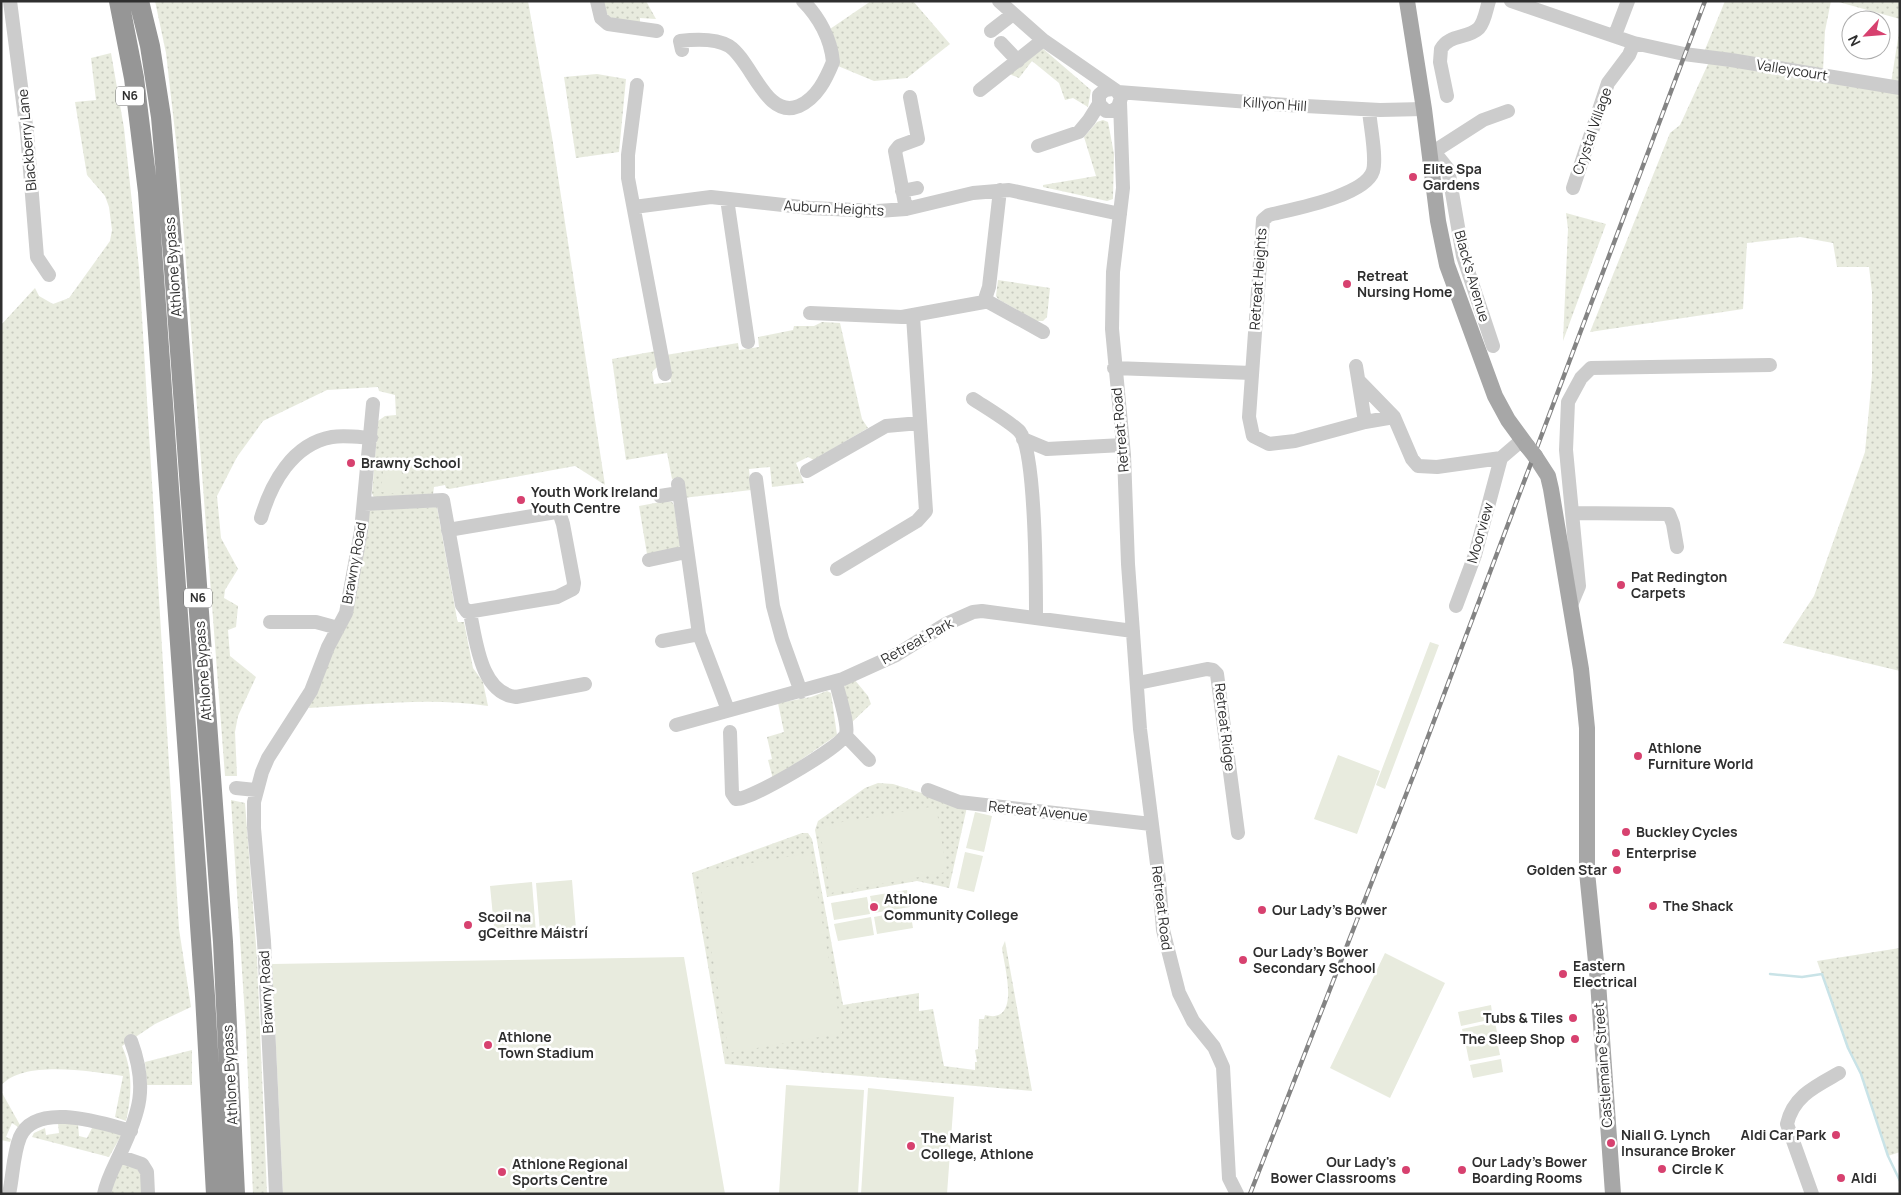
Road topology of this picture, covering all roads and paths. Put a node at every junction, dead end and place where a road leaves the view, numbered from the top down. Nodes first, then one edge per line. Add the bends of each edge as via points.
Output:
1 (10, 1) edge
2 (109, 1) edge
3 (119, 1) edge
4 (139, 1) edge
5 (145, 1) edge
6 (596, 1) edge
7 (802, 1) edge
8 (999, 1) edge
9 (1407, 1) edge
10 (1489, 1) edge
11 (1511, 1) edge
12 (1628, 1) edge
13 (1013, 14) junction
14 (658, 31) dead end
15 (1615, 35) junction
16 (1043, 40) junction
17 (1634, 43) junction
18 (150, 46) junction
19 (682, 50) dead end
20 (1018, 61) junction
21 (637, 85) dead end
22 (1900, 88) edge
23 (980, 90) dead end
24 (1447, 96) dead end
25 (910, 97) dead end
26 (1113, 99) junction
27 (1424, 109) junction
28 (1369, 110) junction
29 (1508, 111) dead end
30 (1038, 146) dead end
31 (1430, 154) junction
32 (917, 188) dead end
33 (1573, 188) dead end
34 (1000, 190) junction
35 (902, 191) junction
36 (148, 192) junction
37 (727, 199) junction
38 (634, 208) junction
39 (906, 209) junction
40 (1120, 214) junction
41 (49, 275) dead end
42 (985, 300) junction
43 (810, 313) dead end
44 (913, 316) junction
45 (1043, 332) dead end
46 (748, 342) dead end
47 (1493, 346) dead end
48 (1770, 365) dead end
49 (1356, 366) dead end
50 (1114, 368) junction
51 (1252, 373) junction
52 (665, 374) dead end
53 (1359, 381) junction
54 (974, 399) dead end
55 (374, 404) dead end
56 (1394, 417) junction
57 (1365, 422) junction
58 (920, 423) junction
59 (371, 438) junction
60 (1023, 439) junction
61 (1123, 444) junction
62 (1528, 447) junction
63 (1501, 458) junction
64 (807, 471) dead end
65 (756, 479) dead end
66 (660, 496) dead end
67 (364, 504) junction
68 (1573, 513) junction
69 (261, 518) dead end
70 (448, 530) junction
71 (1677, 547) dead end
72 (686, 552) junction
73 (648, 560) dead end
74 (838, 569) dead end
75 (1571, 605) junction
76 (1456, 606) dead end
77 (470, 613) junction
78 (1036, 618) junction
79 (270, 622) dead end
80 (338, 628) junction
81 (1133, 631) junction
82 (699, 634) junction
83 (662, 642) dead end
84 (836, 682) junction
85 (1138, 683) junction
86 (585, 684) dead end
87 (802, 692) junction
88 (728, 710) junction
89 (676, 726) dead end
90 (730, 732) dead end
91 (846, 736) junction
92 (869, 760) dead end
93 (236, 788) dead end
94 (256, 790) junction
95 (928, 790) dead end
96 (1151, 824) junction
97 (1238, 833) dead end
98 (132, 1041) dead end
99 (1839, 1073) dead end
100 (131, 1131) junction
101 (225, 1153) junction
102 (119, 1156) junction
103 (1237, 1193) edge
104 (8, 1194) edge
105 (104, 1194) edge
106 (148, 1194) edge
107 (212, 1194) edge
108 (216, 1194) edge
109 (235, 1194) edge
110 (241, 1194) edge
111 (276, 1194) edge
112 (1613, 1194) edge
113 (1812, 1194) edge

1 - 41 street, Blackberry Lane via 27,133 37,256
2 - 36 highway, N6
3 - 36 highway, Athlone Bypass / N6 via 134,78
4 - 18 highway, Athlone Bypass / N6
5 - 18 highway, N6
6 - 14 street via 601,18 608,24
7 - 19 street via 814,13 827,37 833,62 818,90 795,107 785,108 769,100 744,59 728,46 694,39 680,41
8 - 13 street
9 - 27 main road, Castlemaine Street
10 - 24 street via 1480,27 1451,39 1441,49 1440,62
11 - 15 street
12 - 15 street
13 - 16 street
13 - 20 street via 994,34
15 - 17 street
16 - 20 street
16 - 26 street via 1084,70
17 - 22 street, Valleycourt via 1684,54
17 - 33 street, Crystal Village via 1608,83
18 - 101 highway, Athlone Bypass / N6 via 161,117 173,255 223,942
20 - 23 street
21 - 38 street via 628,165
25 - 35 street via 919,135 918,139 899,146 895,151
26 - 28 street, Killyon Hill
26 - 30 street via 1076,134
26 - 40 street, Retreat Road via 1121,132
27 - 28 street, Killyon Hill
27 - 31 main road, Castlemaine Street
28 - 51 street, Retreat Heights via 1373,171 1366,183 1343,194 1269,215 1263,220
29 - 31 street via 1478,123
31 - 47 street, Black's Avenue via 1440,159 1448,169 1463,256
31 - 62 main road, Castlemaine Street via 1447,265 1492,388 1508,420
32 - 35 street
34 - 39 street, Auburn Heights
34 - 40 street, Auburn Heights
34 - 42 street
35 - 39 street
36 - 101 highway, Athlone Bypass / N6
37 - 38 street, Auburn Heights via 705,197
37 - 39 street, Auburn Heights via 840,210
37 - 46 street
38 - 52 street
40 - 50 street, Retreat Road via 1111,290
42 - 44 street via 979,304
42 - 45 street
43 - 44 street
44 - 58 street
48 - 68 street via 1591,368 1581,378 1568,402 1566,450
49 - 53 street
50 - 51 street
50 - 61 street, Retreat Road
51 - 57 street, Retreat Heights via 1250,428 1260,441 1269,444 1295,441
53 - 56 street
53 - 57 street
54 - 60 street via 1020,432
55 - 59 street, Brawny Road
56 - 57 street, Retreat Heights
56 - 63 street via 1418,466 1437,467
58 - 64 street via 886,426
58 - 74 street via 926,500 924,515
59 - 67 street, Brawny Road
59 - 69 street via 329,438 300,452 274,482
60 - 61 street via 1048,449
60 - 78 street via 1033,514
61 - 81 street, Retreat Road
62 - 63 street
62 - 75 main road, Castlemaine Street via 1548,476
63 - 76 street, Moorview via 1475,555
65 - 87 street via 773,606
66 - 72 street via 679,488
67 - 70 street via 443,495
67 - 80 street, Brawny Road via 348,604
68 - 71 street via 1669,514 1674,524
68 - 75 street via 1578,586
70 - 77 street via 462,606
70 - 77 street via 552,511 558,513 563,524 574,582 571,591 558,597
72 - 73 street
72 - 82 street
75 - 112 main road, Castlemaine Street via 1587,728 1587,872
77 - 86 street via 481,665 490,679 508,695 516,697
78 - 81 street, Retreat Park
78 - 84 street, Retreat Park via 973,612 935,630 896,655
79 - 80 street via 316,622
80 - 94 street, Brawny Road via 314,685 268,758
81 - 85 street, Retreat Road
82 - 83 street
82 - 88 street
84 - 87 street, Retreat Park
84 - 91 street
85 - 96 street, Retreat Road via 1136,729
85 - 97 street, Retreat Ridge via 1207,669 1217,674
87 - 88 street, Retreat Park
88 - 89 street, Retreat Park
90 - 91 street via 732,794 738,800 753,796 801,768
91 - 92 street
93 - 94 street
94 - 111 street, Brawny Road via 253,819 264,941
95 - 96 street, Retreat Avenue via 959,802
96 - 103 street, Retreat Road via 1162,930 1171,966 1194,1022 1214,1047 1223,1067 1229,1178
98 - 100 street via 139,1068 140,1094 138,1114
99 - 113 street via 1808,1091 1795,1103 1787,1124
100 - 102 street
100 - 104 street via 78,1118 35,1123 20,1136
101 - 107 highway, N6
101 - 108 highway, Athlone Bypass / N6
101 - 109 highway, Athlone Bypass / N6
101 - 110 highway, N6
102 - 105 street
102 - 106 street via 142,1164 147,1172

